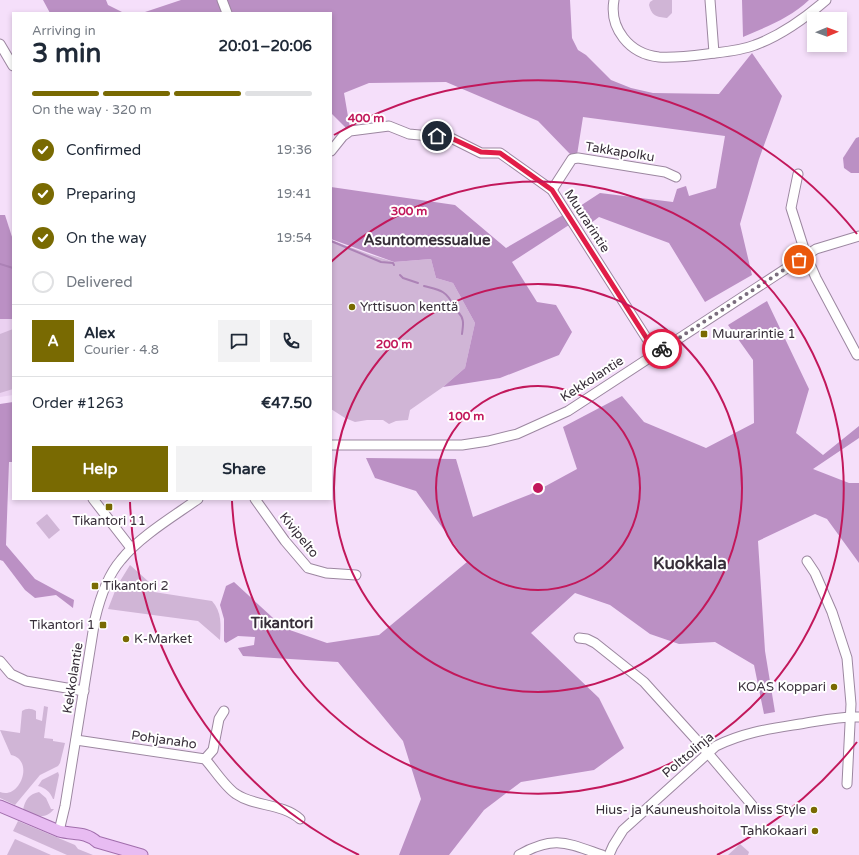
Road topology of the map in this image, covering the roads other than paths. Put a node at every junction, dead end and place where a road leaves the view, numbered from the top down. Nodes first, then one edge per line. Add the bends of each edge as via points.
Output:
1 (222, 0) edge
2 (614, 0) edge
3 (710, 0) edge
4 (826, 0) edge
5 (227, 12) edge
6 (0, 44) edge
7 (714, 53) junction
8 (12, 64) edge
9 (332, 150) edge
10 (798, 174) dead end
11 (676, 177) dead end
12 (552, 190) junction
13 (859, 236) edge
14 (806, 255) junction
15 (656, 353) junction
16 (857, 355) dead end
17 (332, 445) edge
18 (94, 500) edge
19 (197, 500) edge
20 (256, 500) edge
21 (131, 548) junction
22 (807, 561) dead end
23 (356, 575) dead end
24 (579, 638) dead end
25 (0, 661) edge
26 (84, 691) junction
27 (224, 711) dead end
28 (855, 717) edge
29 (76, 740) junction
30 (707, 753) junction
31 (206, 759) junction
32 (847, 784) dead end
33 (752, 805) dead end
34 (0, 806) edge
35 (300, 819) dead end
36 (64, 832) junction
37 (142, 855) edge
38 (519, 855) edge
39 (602, 855) edge
40 (609, 855) edge

1 - 5 street
2 - 7 street via 613,20 623,39 635,49 659,57
3 - 7 street
4 - 7 street via 780,35 754,46
6 - 8 street
9 - 12 street, Muurarintie via 342,136 350,131 389,126 409,134 451,138 481,152 500,153
10 - 14 street via 791,208
11 - 12 street, Takkapolku via 665,172 578,158 572,159
12 - 15 street, Muurarintie
13 - 14 street, Kekkolantie via 816,249
14 - 15 street, Kekkolantie
14 - 16 street
15 - 17 street, Kekkolantie via 568,411 517,434 462,445
18 - 21 street
19 - 21 street, Kekkolantie
20 - 23 street, Kivipelto via 285,542 308,568 326,573
21 - 26 street, Kekkolantie via 115,568 100,598
22 - 28 street via 832,612 844,648
24 - 30 street via 595,643 644,682
25 - 26 street via 10,674 26,681
26 - 29 street, Kekkolantie
27 - 31 street via 219,719 213,750
28 - 30 street, Polttolinja via 838,717 744,734 733,737
28 - 32 street
29 - 31 street, Pohjanaho
29 - 36 street, Kekkolantie
30 - 33 street
30 - 40 street, Polttolinja via 623,830
31 - 35 street, Pohjanaho via 236,794 245,799 292,812
34 - 36 main road
36 - 37 main road via 92,837 97,842
38 - 39 street via 543,844 561,842

